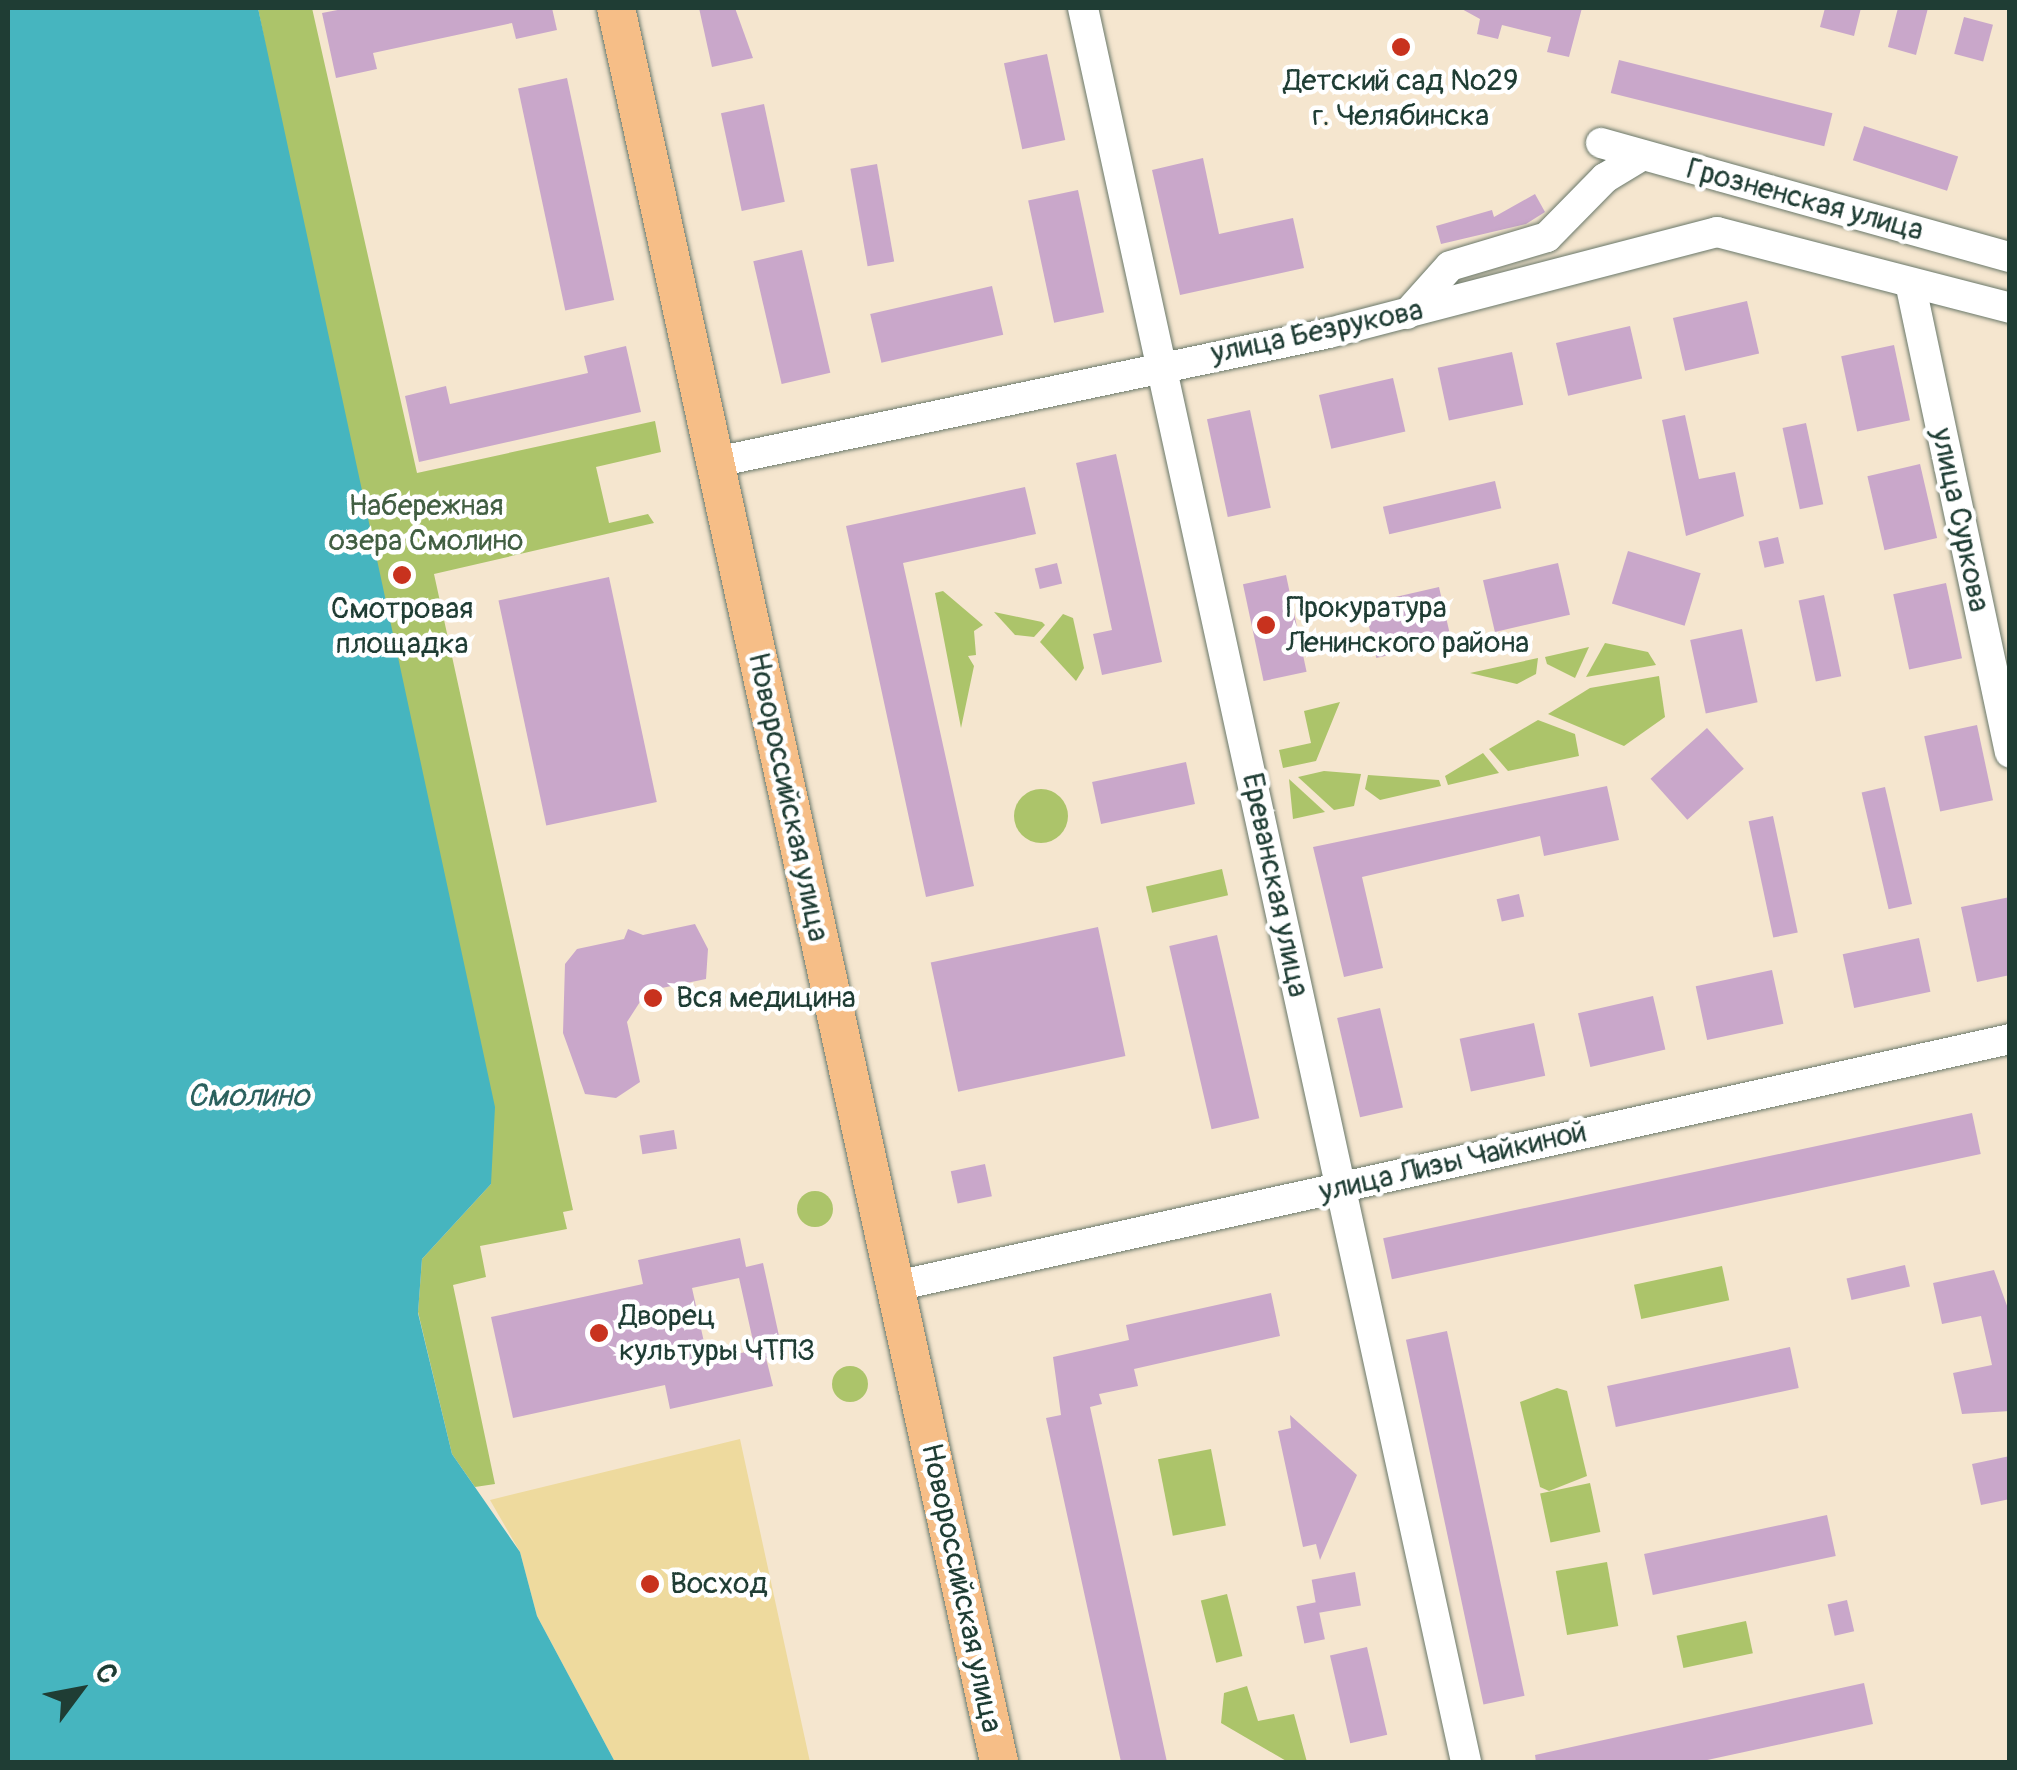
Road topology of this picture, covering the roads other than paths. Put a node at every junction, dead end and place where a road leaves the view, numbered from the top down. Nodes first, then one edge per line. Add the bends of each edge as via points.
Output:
1 (616, 8) edge
2 (1083, 8) edge
3 (1601, 143) dead end
4 (1643, 155) junction
5 (2010, 257) edge
6 (1911, 287) junction
7 (2010, 308) edge
8 (1407, 314) junction
9 (1162, 366) junction
10 (716, 462) junction
11 (2010, 754) edge
12 (2010, 1039) edge
13 (1340, 1188) junction
14 (896, 1286) junction
15 (999, 1762) edge
16 (1466, 1762) edge

1 - 10 main road, Новороссийская улица
2 - 9 street, Ереванская улица
3 - 4 street, Грозненская улица
4 - 5 street, Грозненская улица
4 - 8 street via 1605,178 1547,237 1450,266
6 - 7 street, улица Безрукова
6 - 8 street, улица Безрукова via 1717,232
6 - 11 street, улица Суркова
8 - 9 street, улица Безрукова
9 - 10 street, улица Безрукова
9 - 13 street, Ереванская улица
10 - 14 main road, Новороссийская улица
12 - 13 street, улица Лизы Чайкиной
13 - 14 street, улица Лизы Чайкиной
13 - 16 street, Ереванская улица
14 - 15 main road, Новороссийская улица

